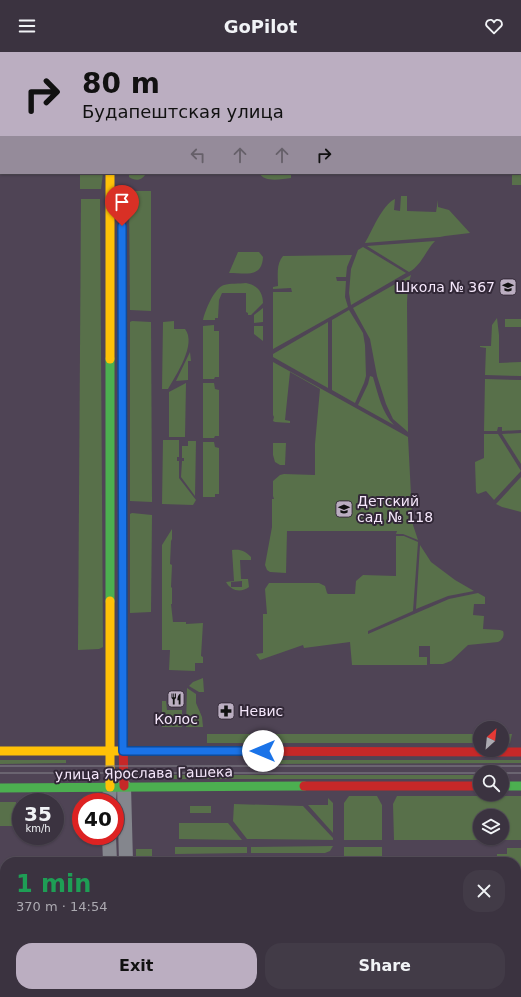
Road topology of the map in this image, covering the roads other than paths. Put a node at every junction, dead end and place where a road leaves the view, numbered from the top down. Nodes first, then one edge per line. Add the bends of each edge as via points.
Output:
1 (110, 174) edge
2 (123, 732) dead end
3 (0, 751) edge
4 (110, 751) junction
5 (123, 751) junction
6 (521, 752) edge
7 (110, 786) junction
8 (124, 786) junction
9 (473, 786) edge
10 (509, 786) edge
11 (521, 786) edge
12 (0, 788) edge
13 (110, 793) edge
14 (110, 845) edge
15 (110, 857) edge
16 (126, 857) edge

1 - 4 street
2 - 5 street
3 - 4 street, улица Ярослава Гашека
4 - 5 street, улица Ярослава Гашека
4 - 7 street
5 - 6 street, улица Ярослава Гашека
5 - 8 street
7 - 8 street, улица Ярослава Гашека
7 - 12 street, улица Ярослава Гашека
7 - 13 street
8 - 9 street, улица Ярослава Гашека
8 - 16 street
10 - 11 street
14 - 15 street

